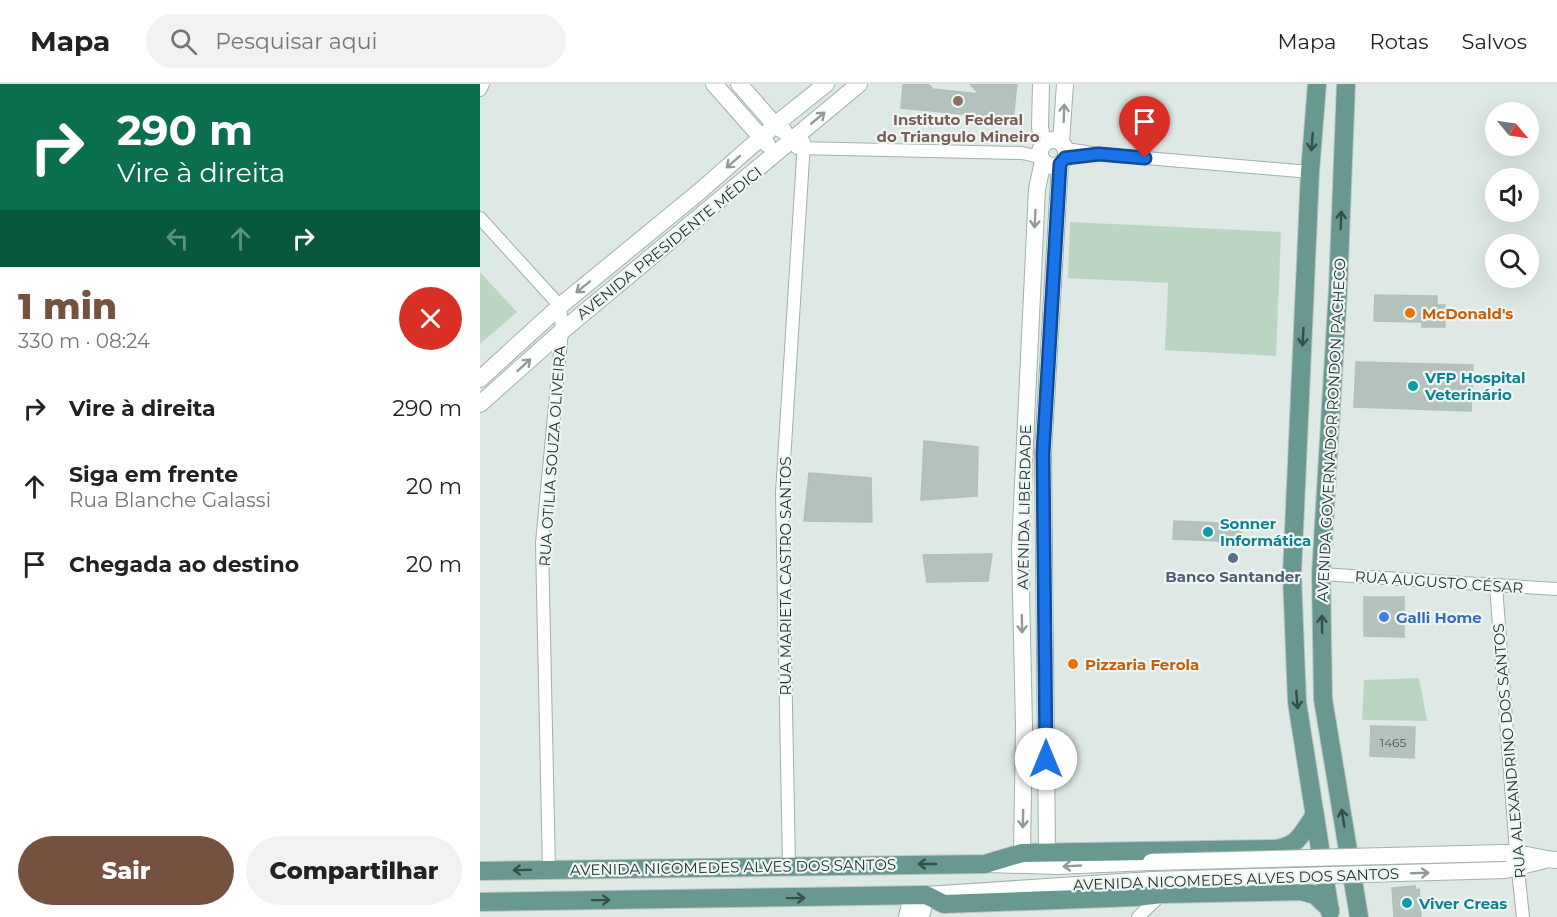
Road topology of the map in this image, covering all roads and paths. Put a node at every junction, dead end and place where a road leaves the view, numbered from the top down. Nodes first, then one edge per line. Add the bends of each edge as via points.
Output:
1 (483, 84) edge
2 (714, 84) edge
3 (739, 84) edge
4 (826, 84) edge
5 (859, 84) edge
6 (1041, 84) edge
7 (1065, 84) edge
8 (1317, 84) edge
9 (1346, 84) edge
10 (480, 90) edge
11 (774, 125) junction
12 (761, 138) junction
13 (800, 144) junction
14 (1042, 153) junction
15 (1063, 153) junction
16 (1310, 172) junction
17 (480, 218) edge
18 (560, 306) junction
19 (562, 331) junction
20 (480, 379) edge
21 (480, 404) edge
22 (1321, 574) junction
23 (1496, 586) junction
24 (1557, 589) edge
25 (1045, 596) junction
26 (1022, 597) junction
27 (1315, 815) junction
28 (1246, 850) junction
29 (1047, 852) junction
30 (1022, 853) junction
31 (1551, 860) edge
32 (1511, 861) junction
33 (985, 864) junction
34 (789, 867) junction
35 (549, 870) junction
36 (480, 871) edge
37 (1157, 887) junction
38 (1245, 892) junction
39 (919, 895) junction
40 (480, 902) edge
41 (1330, 913) edge
42 (907, 917) edge
43 (921, 917) edge
44 (1138, 917) edge
45 (1359, 917) edge
46 (1523, 917) edge

1 - 10 street
2 - 12 main road
3 - 11 main road
4 - 11 main road, AVENIDA PRESIDENTE MÉDICI
13 -> 5 main road, AVENIDA PRESIDENTE MÉDICI
6 - 14 main road, AVENIDA LIBERDADE
15 -> 7 main road, AVENIDA LIBERDADE
8 -> 16 main road, AVENIDA GOVERNADOR RONDON PACHECO
22 -> 9 main road, AVENIDA GOVERNADOR RONDON PACHECO
11 - 12 main road, AVENIDA PRESIDENTE MÉDICI
11 - 13 main road
12 - 13 main road via 767,144
12 -> 18 main road, AVENIDA PRESIDENTE MÉDICI
13 - 14 street
13 - 19 main road, AVENIDA PRESIDENTE MÉDICI
13 - 34 street, RUA MARIETA CASTRO SANTOS via 782,493
14 - 15 main road via 1050,166
14 - 15 main road via 1049,140
14 -> 26 main road, AVENIDA LIBERDADE via 1020,548
15 - 16 street
15 - 25 main road, AVENIDA LIBERDADE via 1043,453
16 -> 27 main road, AVENIDA GOVERNADOR RONDON PACHECO via 1292,575 1297,702
17 - 18 street
18 - 19 street, RUA OTILIA SOUZA OLIVEIRA
18 - 20 main road, AVENIDA PRESIDENTE MÉDICI
21 -> 19 main road, AVENIDA PRESIDENTE MÉDICI
19 - 35 street, RUA OTILIA SOUZA OLIVEIRA via 543,543
22 - 23 street, RUA AUGUSTO CÉSAR
45 -> 22 main road, AVENIDA GOVERNADOR RONDON PACHECO via 1323,699
23 - 24 street, RUA AUGUSTO CÉSAR
23 - 32 street, RUA ALEXANDRINO DOS SANTOS
25 - 26 main road
25 - 29 main road, AVENIDA LIBERDADE
26 -> 30 main road, AVENIDA LIBERDADE
27 - 28 main road, AVENIDA NICOMEDES ALVES DOS SANTOS via 1290,846
27 - 41 main road, AVENIDA GOVERNADOR RONDON PACHECO
28 - 29 main road, AVENIDA NICOMEDES ALVES DOS SANTOS
28 - 38 main road via 1265,872 1255,888
29 - 30 main road, AVENIDA NICOMEDES ALVES DOS SANTOS
30 - 33 main road, AVENIDA NICOMEDES ALVES DOS SANTOS
31 - 32 main road, AVENIDA NICOMEDES ALVES DOS SANTOS
32 -> 33 main road, AVENIDA NICOMEDES ALVES DOS SANTOS, bridge via 1151,862 1046,867
37 -> 32 main road, AVENIDA NICOMEDES ALVES DOS SANTOS, bridge
32 - 46 street, RUA ALEXANDRINO DOS SANTOS
33 -> 34 main road, AVENIDA NICOMEDES ALVES DOS SANTOS
34 - 35 main road, AVENIDA NICOMEDES ALVES DOS SANTOS
35 -> 36 main road, AVENIDA NICOMEDES ALVES DOS SANTOS
37 - 38 main road, AVENIDA NICOMEDES ALVES DOS SANTOS
37 - 39 main road, AVENIDA NICOMEDES ALVES DOS SANTOS via 1136,897 944,903
37 - 44 street
38 - 41 main road, AVENIDA NICOMEDES ALVES DOS SANTOS via 1301,891 1315,896
40 -> 39 main road, AVENIDA NICOMEDES ALVES DOS SANTOS
39 - 42 main road
39 - 43 main road

